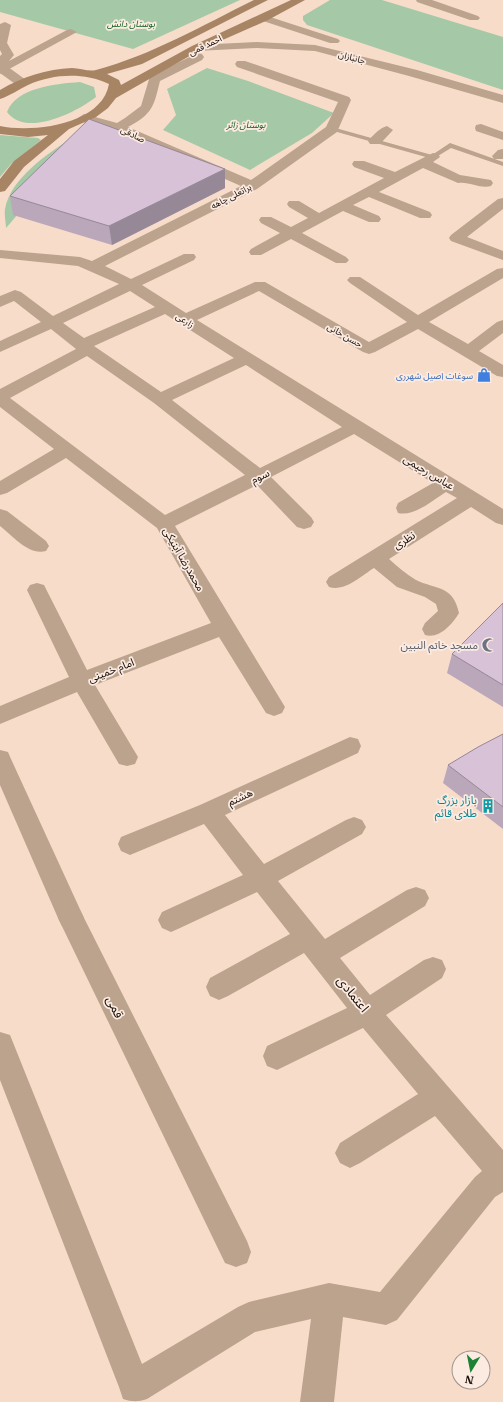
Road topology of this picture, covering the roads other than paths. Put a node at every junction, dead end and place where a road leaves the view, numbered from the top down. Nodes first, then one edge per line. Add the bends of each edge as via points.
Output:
1 (263, 0) edge
2 (300, 0) edge
3 (421, 0) edge
4 (264, 18) junction
5 (474, 18) dead end
6 (5, 25) dead end
7 (71, 32) dead end
8 (0, 44) edge
9 (197, 53) junction
10 (241, 64) dead end
11 (1, 67) edge
12 (95, 74) junction
13 (22, 83) junction
14 (503, 94) edge
15 (0, 95) edge
16 (112, 95) junction
17 (503, 100) edge
18 (84, 118) junction
19 (68, 125) junction
20 (118, 127) junction
21 (481, 128) dead end
22 (332, 129) junction
23 (0, 130) edge
24 (387, 130) dead end
25 (503, 136) edge
26 (375, 141) junction
27 (502, 158) edge
28 (428, 160) junction
29 (358, 164) dead end
30 (396, 177) junction
31 (486, 183) dead end
32 (252, 186) junction
33 (0, 188) edge
34 (368, 192) junction
35 (503, 202) edge
36 (294, 204) dead end
37 (342, 206) junction
38 (425, 215) dead end
39 (318, 218) junction
40 (374, 219) dead end
41 (266, 220) dead end
42 (290, 233) junction
43 (256, 252) dead end
44 (0, 254) edge
45 (503, 256) edge
46 (189, 257) dead end
47 (341, 260) dead end
48 (93, 266) junction
49 (502, 272) dead end
50 (355, 280) dead end
51 (129, 284) junction
52 (0, 302) edge
53 (166, 308) junction
54 (185, 320) junction
55 (52, 322) junction
56 (418, 322) junction
57 (503, 325) edge
58 (0, 347) edge
59 (85, 347) junction
60 (468, 352) junction
61 (246, 359) junction
62 (503, 372) edge
63 (0, 396) edge
64 (160, 399) junction
65 (0, 400) edge
66 (355, 427) junction
67 (67, 450) junction
68 (260, 477) junction
69 (447, 483) junction
70 (0, 489) edge
71 (472, 498) junction
72 (405, 508) dead end
73 (0, 516) edge
74 (503, 518) edge
75 (304, 522) dead end
76 (164, 524) junction
77 (39, 546) dead end
78 (375, 558) junction
79 (336, 582) dead end
80 (37, 590) dead end
81 (224, 627) junction
82 (432, 629) dead end
83 (82, 681) junction
84 (274, 707) dead end
85 (0, 715) edge
86 (350, 746) dead end
87 (127, 757) dead end
88 (0, 759) edge
89 (208, 812) junction
90 (354, 827) dead end
91 (130, 844) dead end
92 (261, 878) junction
93 (416, 898) dead end
94 (171, 920) dead end
95 (314, 946) junction
96 (433, 969) dead end
97 (219, 987) dead end
98 (367, 1012) junction
99 (0, 1045) edge
100 (277, 1056) dead end
101 (439, 1097) junction
102 (350, 1153) dead end
103 (503, 1172) edge
104 (236, 1252) dead end
105 (329, 1299) junction
106 (317, 1402) edge

1 - 12 main road, احمد قمی via 138,61
2 - 4 main road, احمد قمی
3 - 5 street
4 - 9 main road, احمد قمی
4 - 14 street, جانبازان
6 - 8 street
7 - 11 street
8 - 11 street via 8,55
9 - 16 main road, احمد قمی
9 - 17 street, جانبازان via 257,45 316,48
9 - 20 street, صادقی via 154,79 147,107
10 - 22 street via 345,100
11 - 13 street
12 - 13 main road via 66,73
12 - 16 main road via 106,77 114,84
13 - 15 main road
16 - 18 main road, احمد قمی via 105,104
18 - 19 main road, احمد قمی
18 - 20 street
19 - 23 main road via 33,133 16,134
19 - 33 main road via 19,164
20 - 32 street, صادقی
21 - 25 street
22 - 26 lane
22 - 32 street, براتعلی چاهه
24 - 26 street
26 - 28 lane
27 - 28 lane via 450,145
28 - 30 street
28 - 31 street via 458,180 463,178
29 - 30 street
30 - 34 street
32 - 48 street, براتعلی چاهه
34 - 37 street
34 - 38 street
35 - 45 street via 456,238
36 - 39 street
37 - 39 street
37 - 40 street
39 - 42 street
41 - 42 street
42 - 43 street
42 - 47 street
44 - 48 street, زارعی via 80,262
46 - 51 street
48 - 51 street, زارعی
49 - 56 street
50 - 56 street
51 - 53 street, زارعی
51 - 55 street
52 - 55 street via 15,295
53 - 54 street, زارعی
53 - 59 street
54 - 56 street, حسن خانی via 260,285 369,349
54 - 61 street, زارعی
55 - 58 street
55 - 59 street
56 - 60 street
57 - 60 street
59 - 63 street
59 - 64 street
60 - 62 street
61 - 64 street
61 - 66 street, زارعی
64 - 68 street
65 - 67 street, محمدرضا آبنیکی
66 - 68 street, سوم
66 - 69 street, عباس رحیمی
67 - 70 street
67 - 76 street, محمدرضا آبنیکی
68 - 75 street
68 - 76 street, سوم
69 - 71 street, عباس رحیمی
69 - 72 street
71 - 74 street, عباس رحیمی
71 - 78 street, نظری
73 - 77 street
76 - 81 street, محمدرضا آبنیکی
78 - 79 street, نظری
78 - 82 street via 405,583 431,590 444,598 449,613
80 - 83 street
81 - 83 street, امام خمینی
81 - 84 street, محمدرضا آبنیکی
83 - 85 street, امام خمینی
83 - 87 street
86 - 89 street, هشتم
88 - 104 street, قمی via 71,918
89 - 91 street, هشتم
89 - 92 street, اعتمادی
90 - 92 street
92 - 94 street
92 - 95 street, اعتمادی
93 - 95 street
95 - 97 street
95 - 98 street, اعتمادی
96 - 98 street
98 - 100 street
98 - 101 street, اعتمادی
99 - 105 street via 135,1387 249,1318
101 - 102 street
101 - 103 street, اعتمادی
103 - 105 street, اعتمادی via 485,1187 386,1309
105 - 106 street

